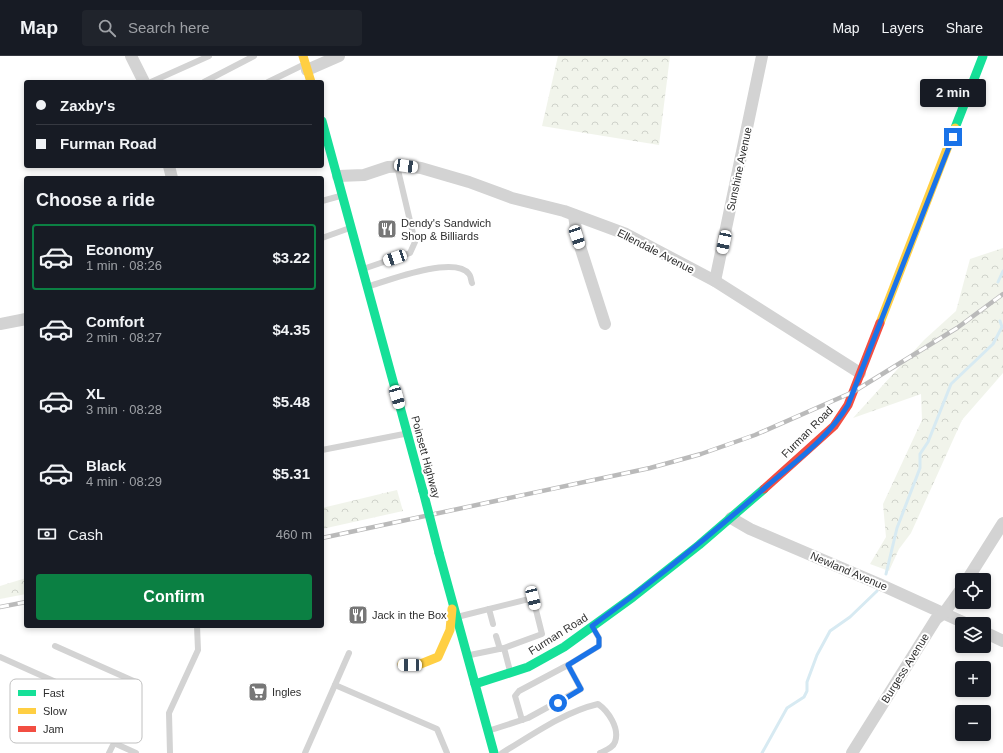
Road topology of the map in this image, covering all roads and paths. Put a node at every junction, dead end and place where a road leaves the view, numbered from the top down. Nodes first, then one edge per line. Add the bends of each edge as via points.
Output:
1 (131, 56) edge
2 (209, 56) edge
3 (254, 56) edge
4 (339, 56) edge
5 (762, 56) edge
6 (983, 56) edge
7 (307, 68) edge
8 (143, 80) edge
9 (156, 80) edge
10 (208, 80) edge
11 (274, 80) edge
12 (324, 128) edge
13 (332, 154) junction
14 (324, 156) edge
15 (397, 166) junction
16 (338, 176) junction
17 (343, 195) junction
18 (324, 200) edge
19 (574, 215) junction
20 (351, 229) junction
21 (324, 237) edge
22 (362, 269) junction
23 (716, 281) junction
24 (472, 283) dead end
25 (367, 287) junction
26 (24, 319) edge
27 (0, 324) edge
28 (605, 324) dead end
29 (860, 373) junction
30 (407, 433) junction
31 (324, 450) edge
32 (730, 518) junction
33 (1003, 523) edge
34 (971, 573) edge
35 (955, 598) edge
36 (452, 602) junction
37 (489, 609) junction
38 (944, 613) junction
39 (457, 617) junction
40 (955, 618) edge
41 (493, 624) dead end
42 (592, 626) junction
43 (197, 628) edge
44 (991, 635) edge
45 (496, 636) dead end
46 (1003, 641) edge
47 (54, 646) dead end
48 (502, 648) junction
49 (349, 653) dead end
50 (467, 656) junction
51 (0, 658) edge
52 (402, 664) dead end
53 (568, 665) junction
54 (510, 673) junction
55 (48, 679) edge
56 (129, 679) edge
57 (475, 684) junction
58 (335, 685) junction
59 (522, 720) junction
60 (488, 731) junction
61 (114, 743) edge
62 (116, 743) edge
63 (109, 753) edge
64 (136, 753) edge
65 (170, 753) edge
66 (305, 753) edge
67 (447, 753) edge
68 (494, 753) edge
69 (502, 753) edge
70 (600, 753) edge
71 (852, 753) edge

1 - 8 street
2 - 9 lane
3 - 10 lane
4 - 7 street
5 - 23 street, Sunshine Avenue
6 - 29 main road, Furman Road
7 - 11 lane
12 - 13 main road, Poinsett Highway
13 - 14 lane
13 - 16 main road, Poinsett Highway
15 - 16 street, Ellendale Avenue via 364,174
15 - 19 street, Ellendale Avenue via 421,168
15 - 22 lane via 415,242 413,248 410,253
16 - 17 main road, Poinsett Highway
17 - 18 lane
17 - 20 main road, Poinsett Highway
19 - 23 street, Ellendale Avenue via 626,234
19 - 28 street via 577,237
20 - 21 lane
20 - 22 main road, Poinsett Highway
22 - 25 main road, Poinsett Highway
23 - 29 street, Ellendale Avenue
24 - 25 lane via 469,274 463,270 433,268
25 - 30 main road, Poinsett Highway
26 - 27 street
29 - 32 main road, Furman Road via 848,405 834,426
30 - 31 lane
30 - 36 main road, Poinsett Highway, bridge
32 - 38 street, Newland Avenue via 750,530
32 - 42 main road, Furman Road via 668,570
33 - 34 street
35 - 38 street, Burgess Avenue
36 - 39 main road, Poinsett Highway
36 - 52 main road via 450,630 438,657 418,665
37 - 39 lane
37 - 41 lane
37 - 48 lane via 533,598 542,634
38 - 40 street, Newland Avenue
38 - 71 street, Burgess Avenue via 936,619
39 - 50 main road, Poinsett Highway
42 - 53 lane via 599,638 599,646
42 - 54 main road, Furman Road via 544,658
43 - 65 lane via 198,650 169,713
44 - 46 street
45 - 48 lane
47 - 56 lane
48 - 50 lane
48 - 54 lane
49 - 58 lane
50 - 57 main road, Poinsett Highway
51 - 55 lane
53 - 59 lane via 519,691 515,696
53 - 59 lane via 581,689 546,710
54 - 57 main road, Furman Road
57 - 60 main road, Poinsett Highway
58 - 66 lane
58 - 67 lane via 437,728
59 - 60 lane
60 - 68 main road, Poinsett Highway
61 - 63 lane
62 - 64 lane
69 - 70 lane via 578,710 598,704 613,721 616,732 615,742

